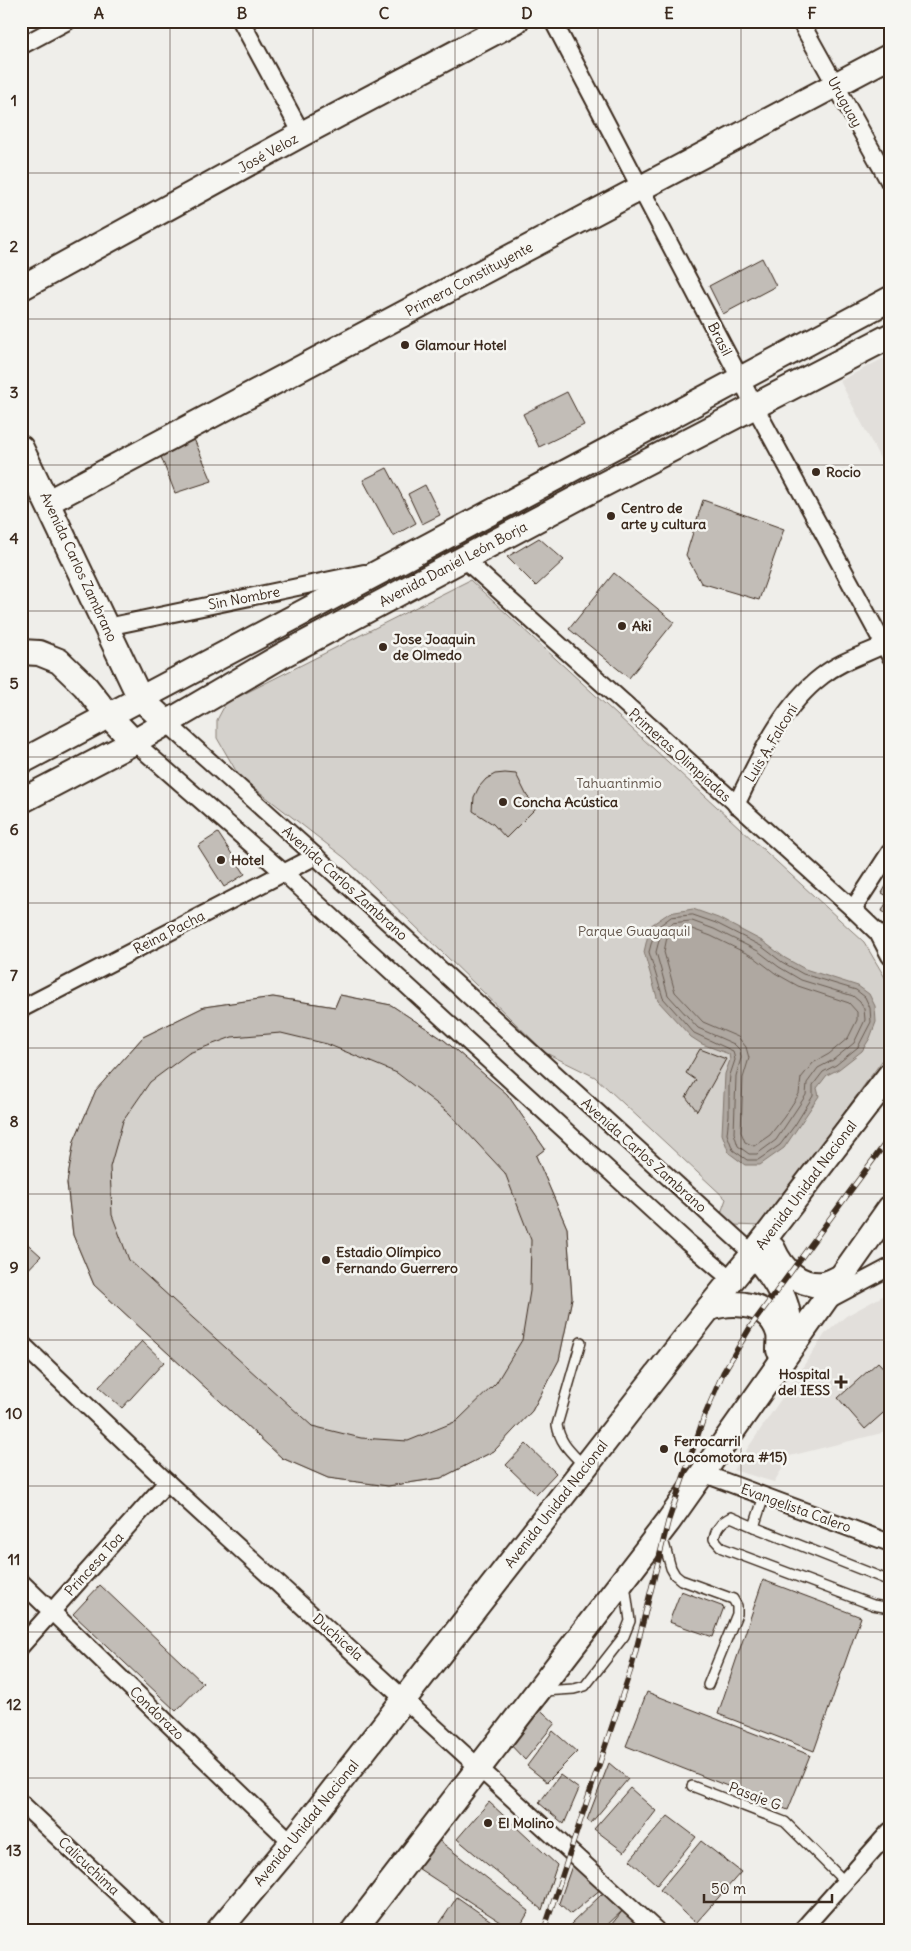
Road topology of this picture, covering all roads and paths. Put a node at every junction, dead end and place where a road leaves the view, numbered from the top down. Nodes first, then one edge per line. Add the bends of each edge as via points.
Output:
1 (68, 21) edge
2 (241, 21) edge
3 (516, 21) edge
4 (553, 21) edge
5 (800, 21) edge
6 (21, 46) edge
7 (890, 56) edge
8 (836, 84) junction
9 (302, 134) junction
10 (890, 183) edge
11 (641, 187) junction
12 (21, 288) edge
13 (890, 299) edge
14 (890, 336) edge
15 (741, 379) junction
16 (754, 405) junction
17 (21, 448) edge
18 (48, 502) junction
19 (464, 559) junction
20 (381, 570) junction
21 (107, 627) junction
22 (888, 648) edge
23 (21, 652) edge
24 (140, 698) junction
25 (108, 716) junction
26 (166, 722) junction
27 (134, 742) junction
28 (21, 762) edge
29 (21, 801) edge
30 (736, 805) junction
31 (890, 852) edge
32 (316, 856) junction
33 (283, 872) junction
34 (853, 909) junction
35 (890, 956) edge
36 (21, 1009) edge
37 (890, 1075) edge
38 (890, 1208) edge
39 (774, 1227) junction
40 (753, 1254) junction
41 (890, 1267) edge
42 (843, 1276) junction
43 (732, 1280) junction
44 (786, 1301) junction
45 (826, 1301) junction
46 (709, 1308) junction
47 (581, 1342) dead end
48 (21, 1343) edge
49 (771, 1378) junction
50 (585, 1467) junction
51 (702, 1473) junction
52 (167, 1482) junction
53 (764, 1496) junction
54 (754, 1527) junction
55 (661, 1532) junction
56 (890, 1543) edge
57 (624, 1580) junction
58 (890, 1581) edge
59 (21, 1582) edge
60 (890, 1608) edge
61 (52, 1611) junction
62 (21, 1646) edge
63 (708, 1685) dead end
64 (538, 1691) junction
65 (404, 1698) junction
66 (479, 1768) junction
67 (692, 1786) dead end
68 (21, 1803) edge
69 (890, 1831) edge
70 (292, 1843) junction
71 (845, 1882) junction
72 (157, 1930) edge
73 (219, 1930) edge
74 (354, 1930) edge
75 (656, 1930) edge
76 (802, 1930) edge

1 - 6 street
2 - 9 street
3 - 9 street, José Veloz
4 - 11 street, Brasil
5 - 8 street, Uruguay
7 - 8 street, Primera Constituyente
8 - 10 street, Uruguay
8 - 11 street, Primera Constituyente
9 - 12 street, José Veloz
11 - 15 street, Brasil
11 - 18 street, Primera Constituyente
13 - 15 street, Avenida Daniel León Borja
14 - 16 street, Avenida Daniel León Borja
15 - 16 street, Brasil
15 - 20 street, Avenida Daniel León Borja
16 - 19 street, Avenida Daniel León Borja
16 - 22 street, Brasil
17 - 18 street, Avenida Carlos Zambrano
18 - 21 street, Avenida Carlos Zambrano
19 - 26 street, Avenida Daniel León Borja via 283,655
19 - 30 street, Primeras Olimpiadas
20 - 21 street, Sin Nombre
20 - 24 street, Avenida Daniel León Borja
21 - 24 street, Avenida Carlos Zambrano
22 - 30 street, Luis A. Falconí via 854,657 822,676 798,698 776,728
23 - 25 street via 40,653 59,661 85,686
24 - 25 street, Avenida Daniel León Borja
24 - 26 street, Avenida Carlos Zambrano
25 - 27 street
25 - 28 street, Avenida Daniel León Borja
26 - 27 street, Avenida Daniel León Borja
26 - 32 street, Avenida Carlos Zambrano
27 - 29 street, Avenida Daniel León Borja
27 - 33 street
30 - 34 street, Primeras Olimpiadas
31 - 34 street
32 - 33 street, Reina Pacha
32 - 40 street, Avenida Carlos Zambrano
33 - 36 street, Reina Pacha
33 - 43 street
34 - 35 street, Primeras Olimpiadas via 878,933
37 - 39 street, Avenida Unidad Nacional
38 - 42 street
39 - 40 street, Avenida Unidad Nacional
39 - 42 street via 772,1246 779,1262 790,1274 810,1284 826,1284
40 - 43 street, Avenida Unidad Nacional
40 - 44 street via 770,1272
41 - 45 street
42 - 45 street
43 - 44 street via 756,1294
43 - 46 street, Avenida Unidad Nacional
44 - 45 street
44 - 49 street via 789,1333
45 - 49 street
46 - 49 street via 736,1303 754,1306 771,1318 779,1335 779,1354
46 - 50 street, Avenida Unidad Nacional
47 - 50 lane via 558,1435 562,1444
48 - 52 street, Duchicela
49 - 51 street
50 - 65 street, Avenida Unidad Nacional
51 - 53 street, Evangelista Calero
51 - 55 street
52 - 61 street, Princesa Toa
52 - 65 street, Duchicela
53 - 54 lane
53 - 56 street, Evangelista Calero
54 - 58 lane
54 - 60 lane via 731,1518 716,1530 714,1539 722,1548 873,1605
55 - 57 street
55 - 63 lane via 675,1576 733,1599 737,1606 737,1614
57 - 64 street
57 - 64 lane via 630,1621 624,1636 585,1686
59 - 61 street, Condorazo
61 - 62 street, Princesa Toa
61 - 70 street, Condorazo
64 - 66 street
65 - 66 street, Duchicela
65 - 70 street, Avenida Unidad Nacional
66 - 74 street
66 - 75 street, Duchicela
67 - 71 lane, Pasaje G via 785,1822
68 - 72 street, Calicuchima
69 - 71 street
70 - 73 street, Avenida Unidad Nacional
71 - 76 street

